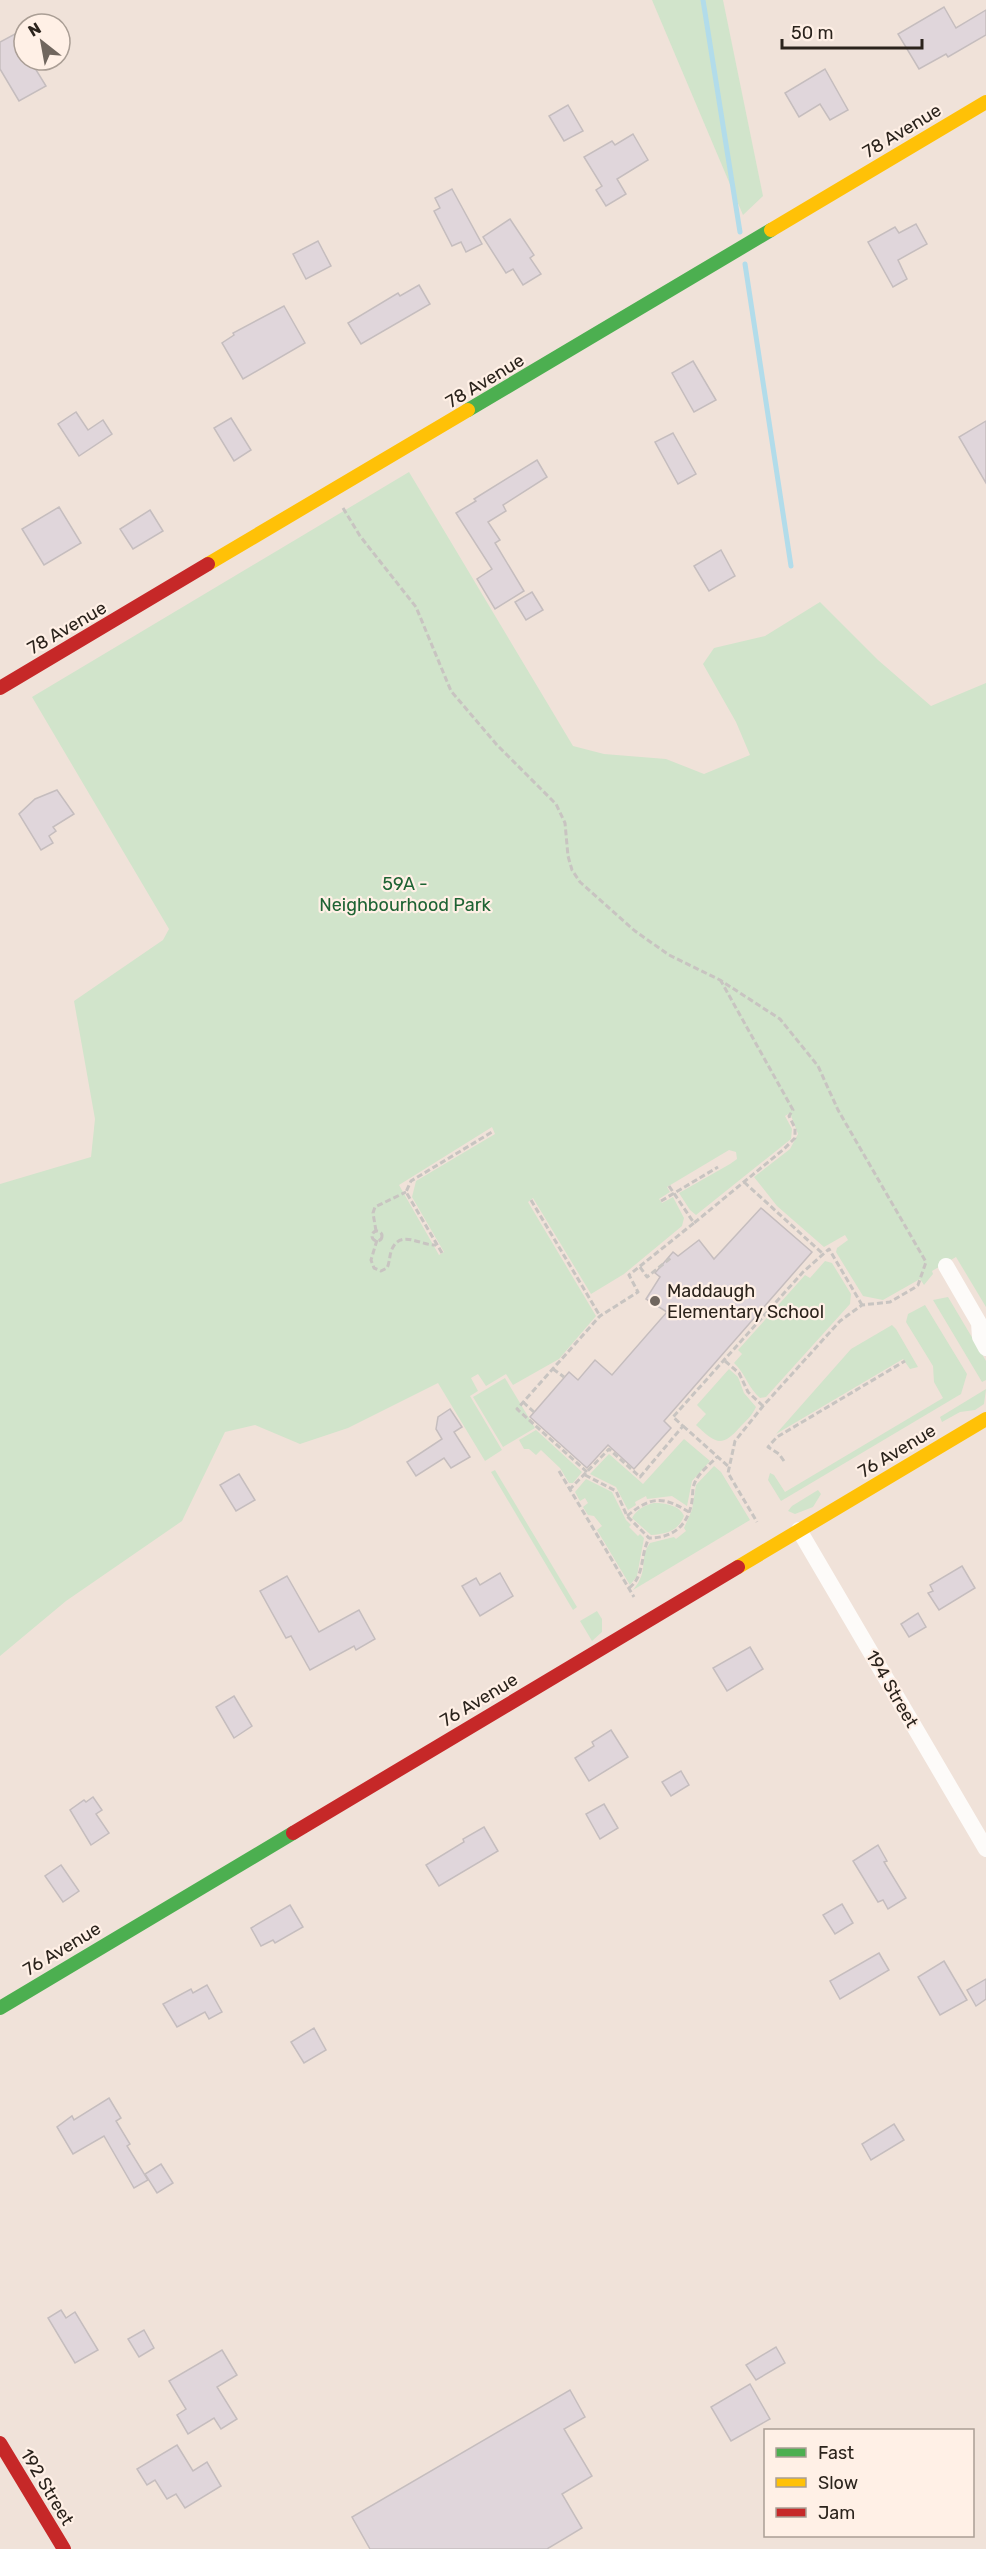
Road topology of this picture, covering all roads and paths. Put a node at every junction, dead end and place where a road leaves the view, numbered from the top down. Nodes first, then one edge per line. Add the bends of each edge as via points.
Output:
1 (986, 102) edge
2 (333, 492) junction
3 (0, 688) edge
4 (720, 980) junction
5 (492, 1132) dead end
6 (718, 1167) dead end
7 (744, 1182) junction
8 (669, 1186) dead end
9 (406, 1192) junction
10 (674, 1193) junction
11 (531, 1200) dead end
12 (661, 1201) dead end
13 (694, 1223) junction
14 (376, 1231) junction
15 (377, 1240) junction
16 (436, 1245) junction
17 (823, 1253) junction
18 (441, 1254) dead end
19 (672, 1257) dead end
20 (946, 1266) dead end
21 (639, 1267) junction
22 (862, 1305) junction
23 (600, 1316) junction
24 (983, 1325) edge
25 (986, 1348) edge
26 (724, 1361) junction
27 (905, 1361) dead end
28 (553, 1369) junction
29 (564, 1377) dead end
30 (523, 1402) junction
31 (763, 1406) junction
32 (534, 1412) dead end
33 (983, 1419) edge
34 (683, 1426) junction
35 (717, 1457) junction
36 (784, 1461) dead end
37 (729, 1467) junction
38 (559, 1471) dead end
39 (586, 1473) junction
40 (569, 1490) junction
41 (689, 1512) junction
42 (627, 1516) junction
43 (757, 1522) dead end
44 (799, 1530) junction
45 (649, 1538) junction
46 (629, 1588) junction
47 (634, 1597) dead end
48 (986, 1848) edge
49 (0, 2007) edge
50 (0, 2443) edge
51 (63, 2549) edge

1 - 2 street, 78 Avenue
2 - 3 street, 78 Avenue
2 - 4 path via 360,536 416,607 451,691 497,745 556,804 565,823 568,856 580,882 635,931 669,955
4 - 7 path via 793,1110 789,1116 795,1133 791,1143
4 - 22 path via 780,1019 818,1066 838,1110 926,1262 914,1288 890,1302
5 - 9 path via 411,1181
6 - 10 path
7 - 13 path
7 - 17 path
8 - 10 path
9 - 14 path via 375,1207
9 - 16 path
10 - 12 path
10 - 13 path
11 - 23 path
13 - 21 path
14 - 15 path via 372,1235
14 - 15 path via 382,1235
15 - 16 path via 371,1260 377,1271 387,1268 392,1248 402,1240
16 - 18 path
17 - 22 path via 829,1249
17 - 26 path
19 - 21 path via 647,1277
20 - 24 street
21 - 23 path via 629,1275 638,1292
22 - 31 path via 840,1321
23 - 28 path
24 - 25 street via 980,1337
26 - 31 path via 739,1373 748,1392
26 - 34 path via 671,1416
27 - 36 path via 777,1437 768,1447
28 - 29 path
28 - 30 path
30 - 32 path
30 - 39 path via 517,1409
31 - 37 path via 735,1441
33 - 44 street, 76 Avenue
34 - 35 path
34 - 39 path via 640,1477 609,1449
35 - 37 path
35 - 41 path via 695,1481
37 - 43 path via 728,1473
38 - 40 path
39 - 40 path
39 - 42 path via 616,1491
40 - 46 path
41 - 42 path via 670,1502 652,1500
41 - 45 path via 677,1532
42 - 45 path
44 - 48 street, 194 Street
44 - 49 street, 76 Avenue
45 - 46 path via 642,1553 640,1575
46 - 47 path
50 - 51 street, 192 Street

